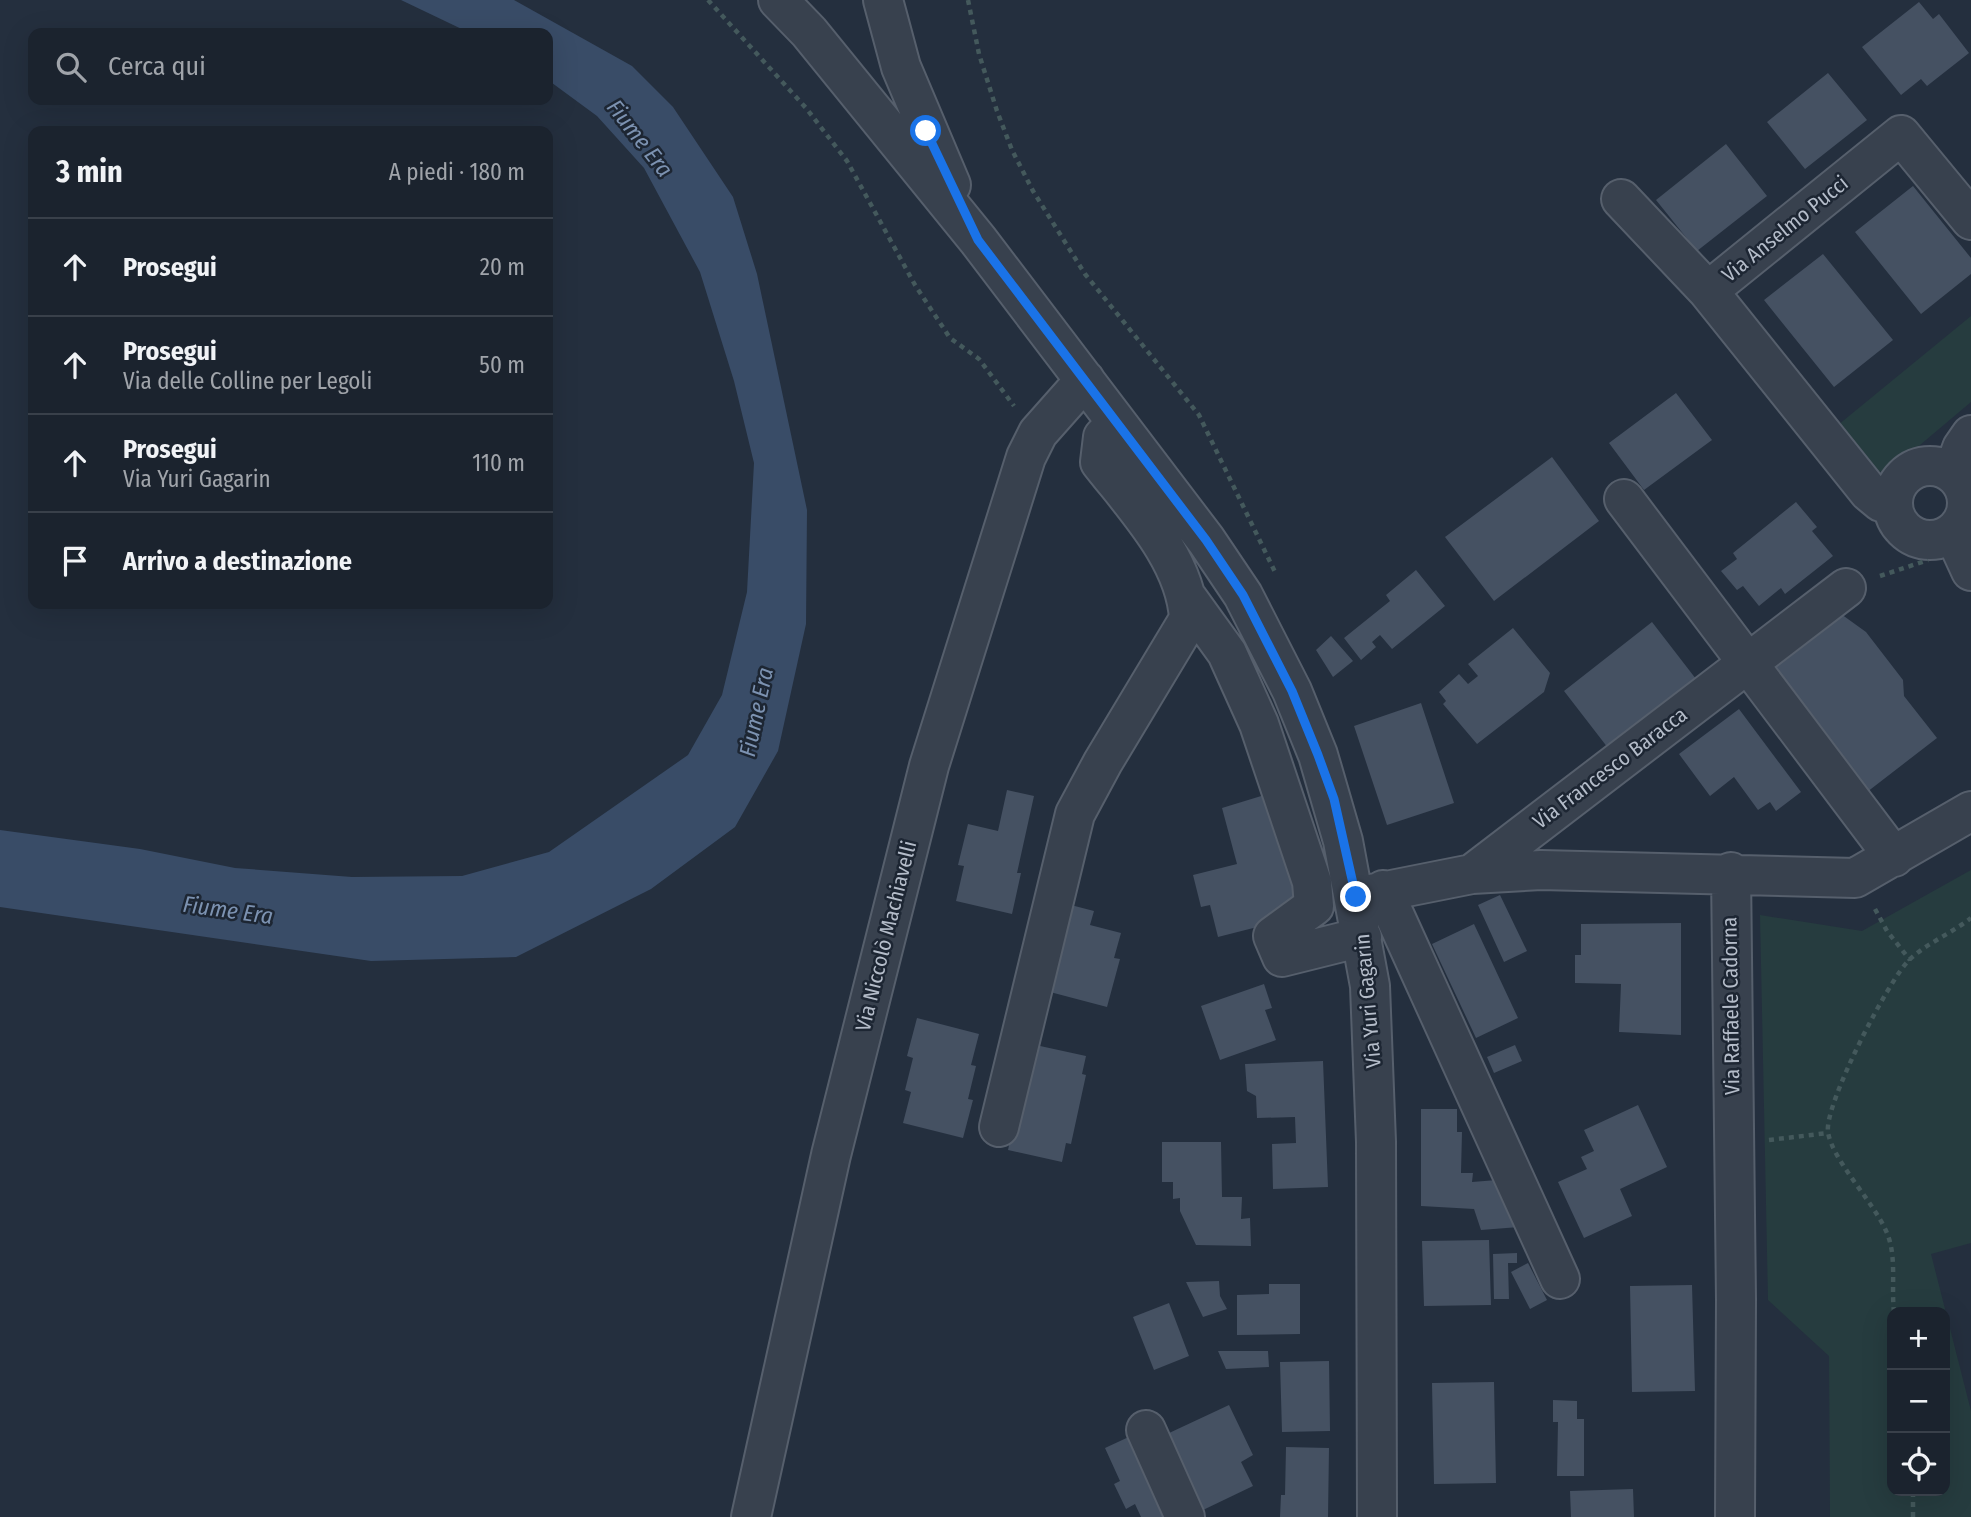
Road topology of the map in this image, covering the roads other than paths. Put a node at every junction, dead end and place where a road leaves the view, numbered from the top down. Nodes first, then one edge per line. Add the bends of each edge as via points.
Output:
1 (778, 0) edge
2 (883, 0) edge
3 (1621, 199) dead end
4 (1971, 220) edge
5 (978, 240) junction
6 (1708, 291) junction
7 (1085, 380) junction
8 (1116, 423) junction
9 (1971, 435) edge
10 (1953, 473) junction
11 (1624, 499) dead end
12 (1892, 505) junction
13 (1961, 550) edge
14 (1846, 588) road end
15 (1188, 599) junction
16 (1748, 663) junction
17 (1971, 811) edge
18 (1894, 857) junction
19 (1731, 872) junction
20 (1472, 874) junction
21 (1370, 893) junction
22 (1362, 937) junction
23 (999, 1127) dead end
24 (1560, 1279) dead end
25 (1146, 1430) dead end
26 (751, 1517) edge
27 (1185, 1517) edge
28 (1377, 1517) edge
29 (1735, 1517) edge

1 - 5 street
2 - 5 street via 901,67 926,131
3 - 6 street
4 - 6 street, Via Anselmo Pucci via 1902,135
5 - 7 street, Via Yuri Gagarin
6 - 12 street, Via Anselmo Pucci via 1869,492
7 - 8 street, Via Yuri Gagarin
7 - 26 street, Via Niccolò Machiavelli via 1038,433 1026,457 929,766 831,1155
8 - 15 street via 1103,437 1100,462 1177,569
8 - 21 street, Via Yuri Gagarin via 1243,595 1292,691
9 - 10 street
10 - 12 street via 1932,466 1918,468 1896,486
10 - 13 street via 1965,490 1967,509
11 - 16 street
12 - 13 street via 1904,530
14 - 16 street, Via Francesco Baracca
15 - 22 street via 1227,653 1259,724 1312,883 1314,905 1273,936 1276,949 1282,957 1296,956
15 - 23 street via 1189,619 1076,814
16 - 18 street
16 - 20 street, Via Francesco Baracca
17 - 18 street
18 - 19 street via 1856,878
19 - 20 street via 1596,869
19 - 29 street, Via Raffaele Cadorna
20 - 21 street
21 - 22 street, Via Yuri Gagarin
21 - 24 street
22 - 28 street, Via Yuri Gagarin via 1370,986 1376,1130
25 - 27 street

